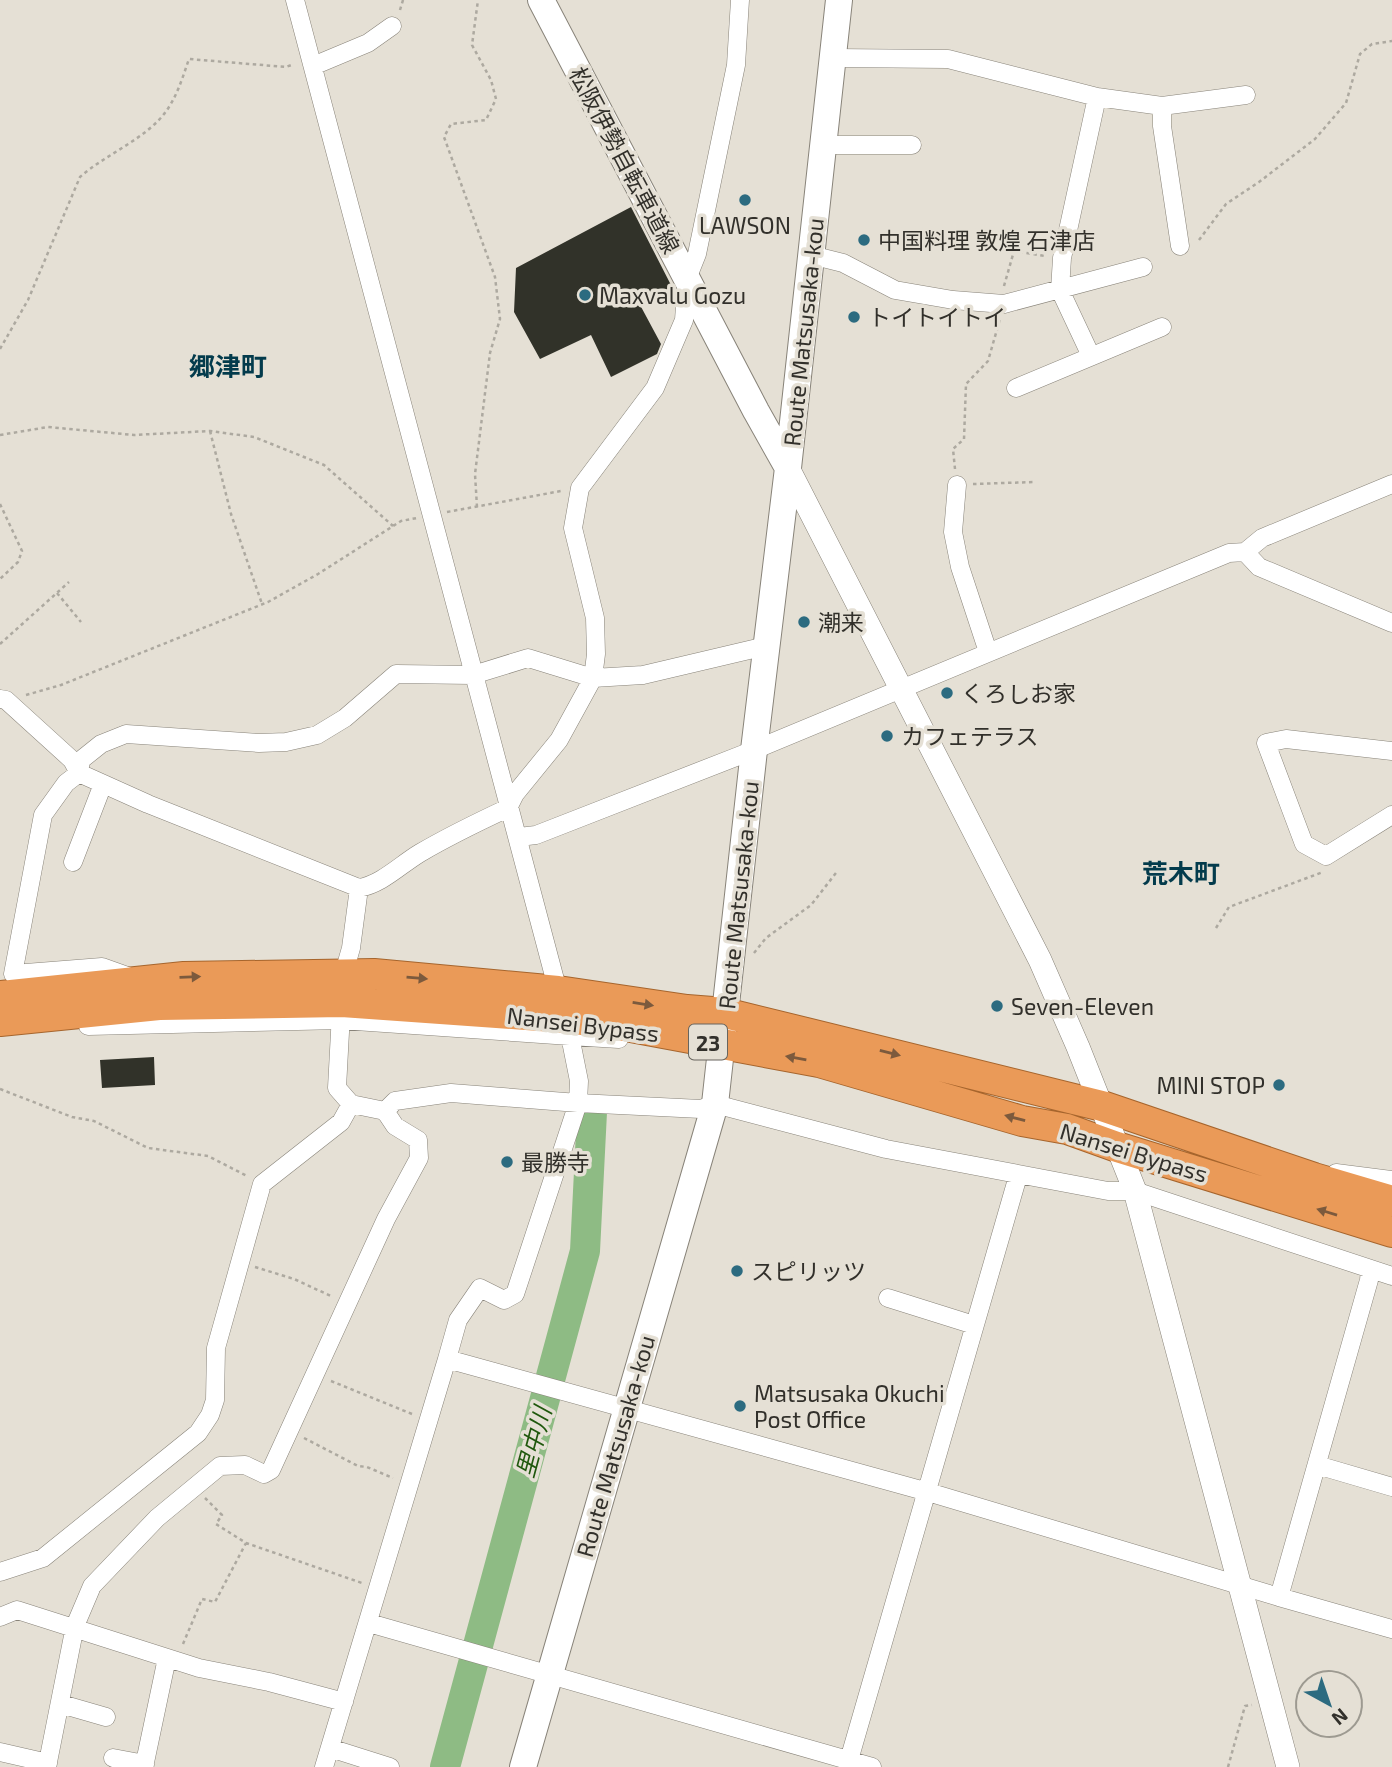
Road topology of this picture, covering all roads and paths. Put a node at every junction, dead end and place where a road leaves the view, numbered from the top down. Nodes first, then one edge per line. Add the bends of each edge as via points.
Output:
1 (295, 0) edge
2 (478, 0) edge
3 (541, 0) edge
4 (740, 0) edge
5 (839, 0) edge
6 (392, 26) dead end
7 (1392, 41) edge
8 (833, 58) junction
9 (312, 62) junction
10 (1246, 95) dead end
11 (1097, 97) junction
12 (1162, 106) junction
13 (823, 145) junction
14 (912, 145) dead end
15 (1199, 240) dead end
16 (1180, 246) dead end
17 (811, 256) junction
18 (1062, 258) junction
19 (1143, 267) dead end
20 (687, 279) junction
21 (1060, 290) junction
22 (1004, 304) junction
23 (1162, 327) dead end
24 (0, 349) edge
25 (1091, 356) junction
26 (1016, 388) dead end
27 (211, 431) junction
28 (0, 435) edge
29 (788, 468) junction
30 (1035, 482) dead end
31 (1392, 484) edge
32 (957, 485) junction
33 (580, 488) junction
34 (0, 504) edge
35 (477, 507) junction
36 (431, 515) junction
37 (393, 526) junction
38 (1245, 552) junction
39 (0, 579) edge
40 (69, 582) dead end
41 (57, 593) junction
42 (262, 604) junction
43 (81, 622) dead end
44 (1392, 623) edge
45 (0, 644) edge
46 (766, 646) junction
47 (988, 652) junction
48 (473, 675) junction
49 (593, 678) junction
50 (901, 689) junction
51 (3, 699) edge
52 (754, 750) junction
53 (1392, 751) edge
54 (79, 773) junction
55 (103, 784) junction
56 (509, 808) junction
57 (1392, 815) edge
58 (519, 837) junction
59 (73, 862) dead end
60 (1332, 868) dead end
61 (836, 873) dead end
62 (359, 888) junction
63 (1216, 928) dead end
64 (731, 963) junction
65 (139, 981) junction
66 (558, 991) junction
67 (0, 996) edge
68 (342, 999) junction
69 (725, 1013) junction
70 (0, 1021) edge
71 (631, 1027) junction
72 (0, 1035) edge
73 (570, 1035) junction
74 (723, 1045) junction
75 (0, 1088) edge
76 (578, 1103) junction
77 (351, 1104) junction
78 (715, 1104) junction
79 (1102, 1106) junction
80 (385, 1111) junction
81 (1117, 1147) junction
82 (1018, 1175) junction
83 (1314, 1178) junction
84 (1392, 1180) edge
85 (262, 1184) junction
86 (1135, 1191) junction
87 (1392, 1201) edge
88 (1392, 1232) edge
89 (242, 1262) junction
90 (1370, 1269) junction
91 (1392, 1276) edge
92 (888, 1298) dead end
93 (348, 1303) junction
94 (974, 1325) junction
95 (447, 1359) junction
96 (317, 1375) junction
97 (626, 1409) junction
98 (428, 1421) junction
99 (290, 1432) junction
100 (1317, 1465) junction
101 (409, 1484) junction
102 (195, 1487) junction
103 (1392, 1487) edge
104 (928, 1492) junction
105 (246, 1543) junction
106 (0, 1572) edge
107 (1242, 1586) junction
108 (378, 1590) junction
109 (1279, 1597) junction
110 (0, 1617) edge
111 (369, 1622) junction
112 (75, 1626) junction
113 (1392, 1629) edge
114 (171, 1659) junction
115 (549, 1675) junction
116 (344, 1702) junction
117 (61, 1704) junction
118 (1271, 1704) junction
119 (106, 1717) dead end
120 (330, 1748) junction
121 (0, 1752) edge
122 (113, 1758) dead end
123 (848, 1763) edge
124 (47, 1765) edge
125 (145, 1766) edge
126 (324, 1767) edge
127 (390, 1767) edge
128 (523, 1767) edge
129 (872, 1767) edge
130 (1228, 1767) edge
131 (1288, 1767) edge

1 - 9 street
2 - 35 path via 472,46 496,99 486,120 451,124 444,138 495,277 500,318 488,367 475,474
3 - 20 main road, 松阪伊勢自転車道線
4 - 20 street via 736,65 697,254
5 - 8 main road, Route Matsusaka-kou
6 - 9 street via 368,43
7 - 15 path via 1371,44 1360,54 1346,103 1323,130 1226,204
8 - 11 street via 948,59
8 - 13 main road, Route Matsusaka-kou
9 - 24 path via 286,67 189,59 167,110 152,126 80,177 28,300
9 - 36 street
10 - 12 street
11 - 12 street
11 - 18 street
12 - 16 street via 1161,126
13 - 14 street
13 - 17 main road, Route Matsusaka-kou
17 - 22 street via 843,263 895,290
17 - 29 main road, Route Matsusaka-kou
18 - 21 street
18 - 22 path via 1014,251 1001,294
19 - 21 street
20 - 29 main road, 松阪伊勢自転車道線
20 - 33 street via 684,320 655,388
21 - 22 street
21 - 25 street
22 - 32 path via 988,361 966,384 964,439 953,449
23 - 25 street
25 - 26 street
27 - 28 path via 134,435 48,427
27 - 37 path via 254,437 324,465
27 - 42 path via 231,514
29 - 46 main road, Route Matsusaka-kou
29 - 50 street
30 - 32 path
31 - 38 street via 1262,538
32 - 47 street via 953,531
33 - 35 path
33 - 49 street via 573,528 595,618
34 - 39 path via 22,551 18,562
35 - 36 path
36 - 37 path
36 - 48 street
37 - 42 path
38 - 44 street via 1259,568
38 - 47 street via 1229,553
40 - 41 path
41 - 43 path
41 - 45 path
42 - 51 path via 61,685
46 - 49 street via 643,675
46 - 52 main road, Route Matsusaka-kou
47 - 50 street
48 - 49 street via 528,658
48 - 54 street via 396,674 345,718 317,735 286,742 126,734 81,760
48 - 56 street
49 - 56 street via 559,740
50 - 52 street
50 - 79 street via 1040,960
51 - 54 street via 72,760
52 - 58 street via 536,835
52 - 64 main road, Route Matsusaka-kou
53 - 57 street via 1286,739 1266,743 1304,844 1326,856
54 - 55 street
54 - 65 street via 43,815 13,974 102,967
55 - 59 street
55 - 62 street
56 - 58 street
56 - 62 street via 463,828 373,886
58 - 66 street
60 - 63 path via 1229,907
61 - 64 path via 811,905 766,938 748,961
62 - 68 street
64 - 69 main road, Route Matsusaka-kou
65 - 67 highway, Nansei Bypass / 23
65 -> 68 highway, Nansei Bypass / 23 via 184,977
68 -> 66 highway, Nansei Bypass / 23 via 374,974
66 -> 69 highway, Nansei Bypass / 23
68 - 70 highway, Nansei Bypass / 23 via 159,1005
68 - 71 highway, Nansei Bypass / 23
68 - 72 street
68 - 73 street
68 - 77 street via 337,1088
69 - 74 main road, Route Matsusaka-kou
69 -> 79 highway, Nansei Bypass / 23
71 - 73 street via 629,1039
71 - 74 highway, Nansei Bypass / 23
73 - 76 street via 579,1081
74 - 78 main road, Route Matsusaka-kou
81 -> 74 highway, Nansei Bypass / 23 via 819,1062
75 - 85 path via 72,1118 94,1121 148,1149 208,1156
76 - 78 street via 701,1109
76 - 80 street via 451,1093 394,1101
76 - 95 street via 515,1294 504,1300 480,1288 458,1320
77 - 80 street
77 - 85 street via 341,1122
78 - 82 street via 886,1150
78 - 97 main road, Route Matsusaka-kou
79 - 81 street
79 - 83 highway, Nansei Bypass / 23
80 - 93 street via 395,1126 418,1140 419,1158
81 - 86 street
88 -> 81 highway, Nansei Bypass / 23
82 - 86 street via 1108,1191
82 - 94 street
83 - 84 street via 1317,1170
83 - 87 highway, Nansei Bypass / 23
85 - 89 street
86 - 90 street
86 - 107 street
89 - 93 path
89 - 106 street via 216,1348 215,1400 198,1433 43,1558
90 - 91 street
90 - 100 street
92 - 94 street
93 - 96 street
94 - 104 street
95 - 97 street
95 - 98 street
96 - 98 path
96 - 99 street
97 - 104 street
97 - 115 main road, Route Matsusaka-kou
98 - 101 street
99 - 101 path via 358,1466
99 - 102 street via 271,1470 264,1474 245,1465 220,1466
100 - 103 street
100 - 109 street
101 - 108 street
102 - 105 path via 222,1515 216,1524
102 - 112 street via 157,1518 92,1586
104 - 107 street
104 - 123 street
105 - 108 path
105 - 114 path via 215,1602 202,1599
107 - 109 street
107 - 118 street
108 - 111 street
109 - 113 street
110 - 112 street via 16,1609
111 - 115 street
111 - 116 street
112 - 114 street
112 - 117 street
114 - 116 street
114 - 125 street
115 - 123 street
115 - 128 main road, Route Matsusaka-kou
116 - 120 street
117 - 119 street
117 - 124 street
118 - 130 path via 1245,1706
118 - 131 street
120 - 126 street
120 - 127 street
121 - 124 street
122 - 125 street
123 - 129 street

